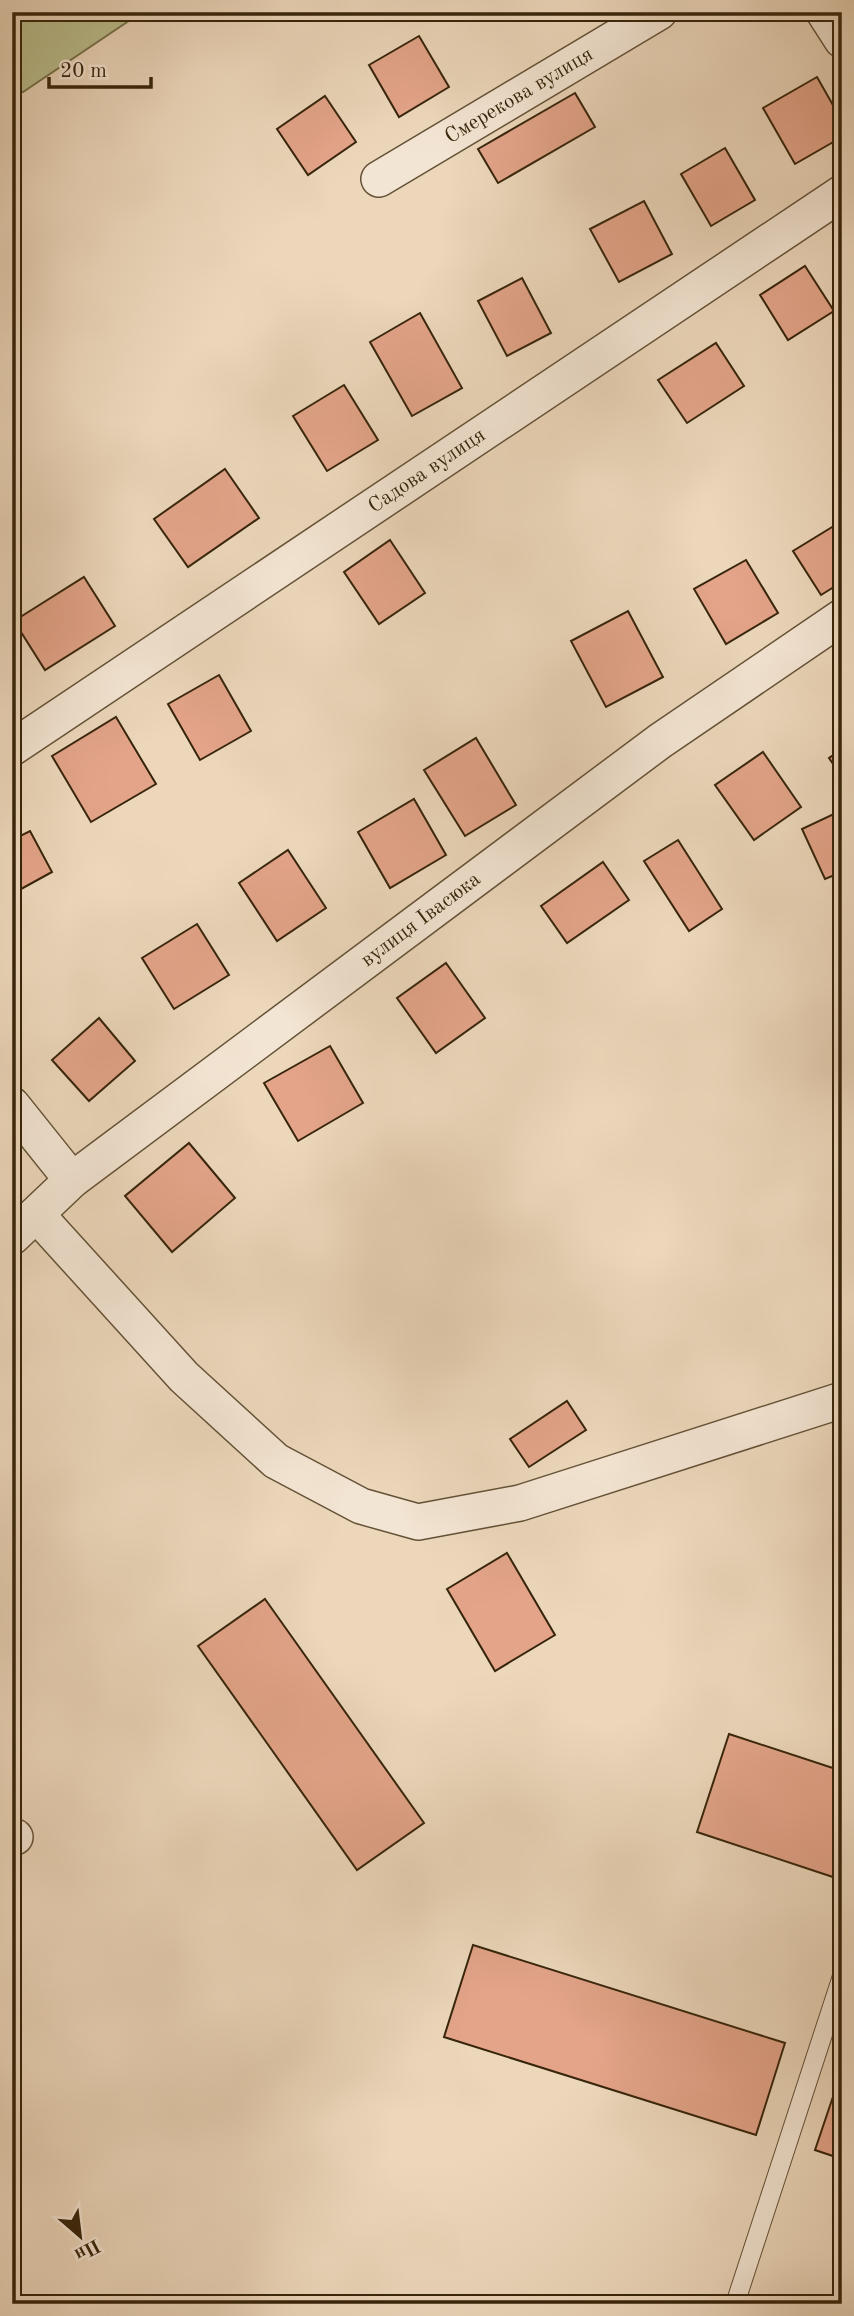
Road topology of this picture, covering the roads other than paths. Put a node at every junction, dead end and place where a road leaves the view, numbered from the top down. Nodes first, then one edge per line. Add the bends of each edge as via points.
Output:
1 (659, 12) edge
2 (824, 12) edge
3 (842, 40) edge
4 (379, 179) dead end
5 (842, 193) edge
6 (842, 617) edge
7 (12, 748) edge
8 (12, 1105) edge
9 (72, 1180) junction
10 (25, 1226) edge
11 (842, 1399) edge
12 (842, 1976) edge
13 (735, 2304) edge

1 - 4 street, Смерекова вулиця
2 - 3 street
5 - 7 street, Садова вулиця
6 - 9 street, вулиця Івасюка via 660,741
8 - 9 street
9 - 10 street, вулиця Івасюка
10 - 11 street via 276,1461 361,1506 418,1522 520,1503
12 - 13 lane

